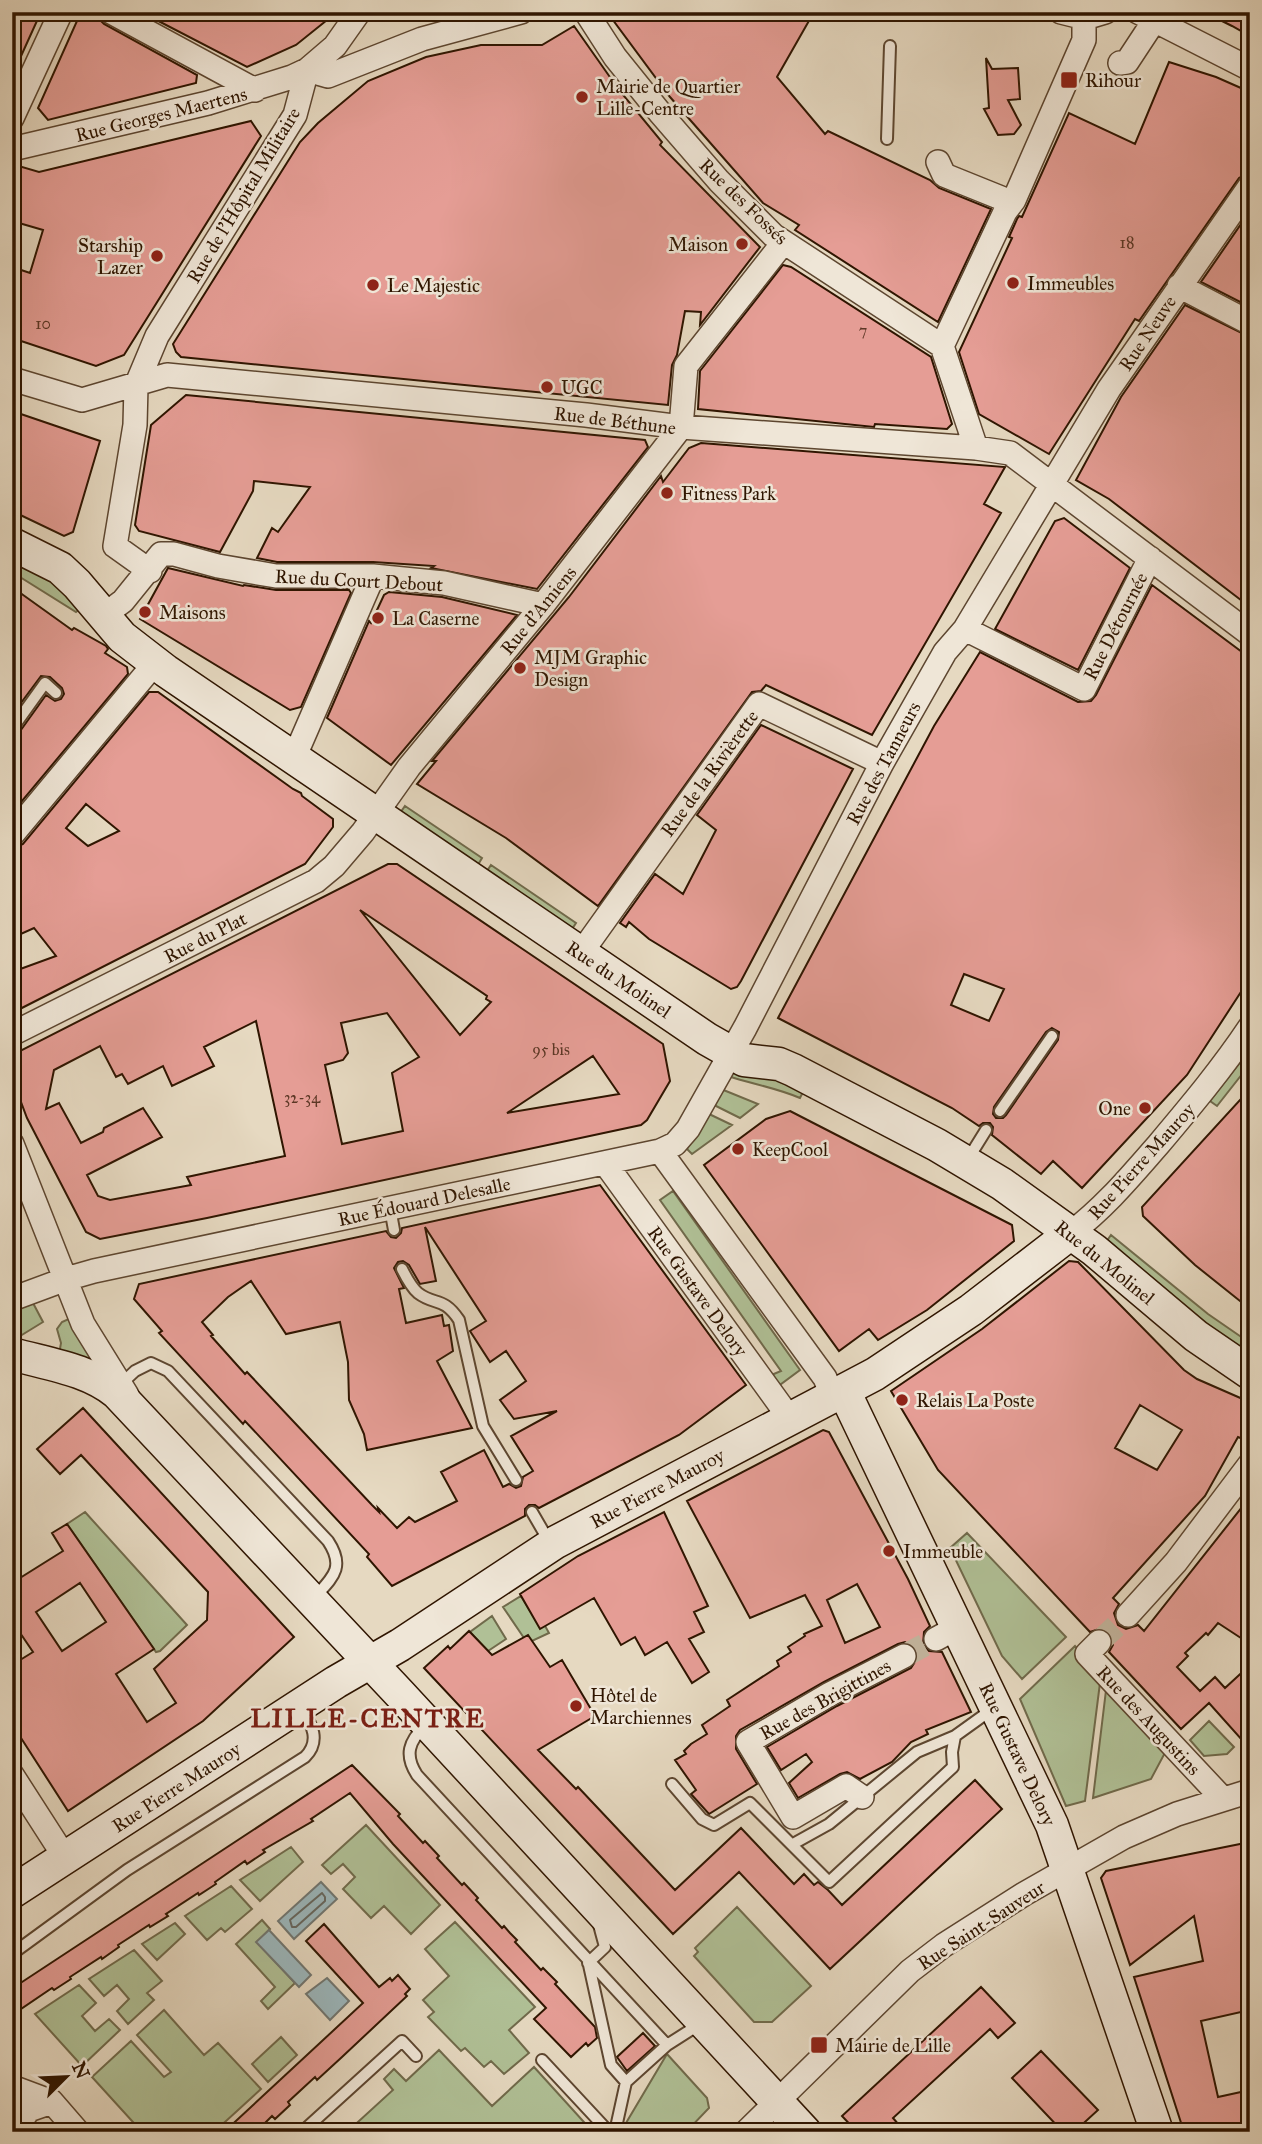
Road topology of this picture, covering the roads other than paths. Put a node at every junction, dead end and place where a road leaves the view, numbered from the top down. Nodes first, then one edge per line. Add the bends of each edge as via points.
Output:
1 (61, 12) edge
2 (111, 12) edge
3 (359, 12) edge
4 (521, 12) edge
5 (586, 12) edge
6 (1061, 12) edge
7 (1105, 12) edge
8 (481, 16) edge
9 (1146, 16) edge
10 (1084, 26) dead end
11 (890, 47) dead end
12 (1120, 63) dead end
13 (1250, 69) edge
14 (307, 70) junction
15 (255, 90) junction
16 (12, 118) edge
17 (887, 139) dead end
18 (12, 149) edge
19 (938, 162) dead end
20 (1250, 186) edge
21 (1008, 208) junction
22 (783, 243) junction
23 (1179, 286) junction
24 (1250, 323) edge
25 (942, 346) junction
26 (12, 379) edge
27 (136, 386) junction
28 (681, 428) junction
29 (976, 448) junction
30 (1054, 485) junction
31 (12, 544) edge
32 (1150, 558) junction
33 (150, 571) junction
34 (373, 576) junction
35 (543, 605) junction
36 (103, 616) junction
37 (965, 629) junction
38 (1250, 634) edge
39 (155, 663) junction
40 (57, 693) dead end
41 (12, 729) edge
42 (294, 758) junction
43 (882, 763) junction
44 (384, 802) junction
45 (12, 835) edge
46 (581, 953) junction
47 (1250, 1027) edge
48 (12, 1034) edge
49 (1052, 1036) dead end
50 (731, 1053) junction
51 (1000, 1111) dead end
52 (986, 1130) dead end
53 (12, 1143) edge
54 (660, 1151) junction
55 (967, 1162) junction
56 (606, 1163) junction
57 (1072, 1233) junction
58 (402, 1269) dead end
59 (66, 1279) junction
60 (12, 1298) edge
61 (12, 1354) edge
62 (1247, 1366) edge
63 (120, 1385) junction
64 (837, 1390) junction
65 (143, 1419) junction
66 (791, 1420) junction
67 (1250, 1464) edge
68 (516, 1480) dead end
69 (532, 1512) dead end
70 (551, 1545) junction
71 (312, 1600) junction
72 (1128, 1615) tunnel mouth
73 (1099, 1642) dead end
74 (904, 1656) tunnel mouth
75 (370, 1662) junction
76 (301, 1706) junction
77 (996, 1707) junction
78 (427, 1724) junction
79 (955, 1735) junction
80 (12, 1775) edge
81 (672, 1784) dead end
82 (1250, 1791) edge
83 (862, 1797) junction
84 (1223, 1799) junction
85 (793, 1844) junction
86 (66, 1859) junction
87 (1068, 1870) junction
88 (12, 1892) edge
89 (593, 1902) junction
90 (12, 1954) edge
91 (589, 1963) junction
92 (704, 2022) junction
93 (667, 2045) junction
94 (416, 2056) dead end
95 (542, 2060) dead end
96 (626, 2082) junction
97 (12, 2087) edge
98 (777, 2101) junction
99 (52, 2102) junction
100 (12, 2132) edge
101 (78, 2132) edge
102 (302, 2132) edge
103 (612, 2132) edge
104 (746, 2132) edge
105 (805, 2132) edge
106 (1157, 2132) edge

1 - 16 street
2 - 15 street
3 - 14 street via 335,46
4 - 8 street
5 - 22 street, Rue des Fossés via 615,57 678,133
6 - 7 street via 1085,18
8 - 14 street via 328,76
9 - 12 street via 1127,62
9 - 13 street
10 - 21 street via 1084,40
11 - 17 lane
14 - 15 street, Rue Georges Maertens
14 - 27 street, Rue de l'Hôpital Militaire via 295,115 158,336
15 - 18 street, Rue Georges Maertens
19 - 21 street via 944,175
20 - 23 street, Rue Neuve
21 - 25 street
22 - 25 street, Rue des Fossés
22 - 28 street via 686,366
23 - 24 street
23 - 30 street, Rue Neuve via 1109,389
25 - 29 street
26 - 27 street via 82,400
27 - 28 street, Rue de Béthune via 167,375
27 - 33 street via 135,425 115,547
28 - 29 street, Rue de Béthune
28 - 35 street, Rue d'Amiens
29 - 30 street, Rue de Béthune via 1010,453
30 - 32 street, Rue de Béthune
30 - 37 street, Rue des Tanneurs
31 - 36 street, Rue du Molinel via 60,568
32 - 37 street, Rue Détournée via 1084,689
32 - 38 street, Rue de Béthune
33 - 34 street, Rue du Court Debout via 161,554 174,554 276,576
33 - 36 street
34 - 35 street, Rue du Court Debout via 444,583
34 - 42 street
35 - 44 street, Rue d'Amiens
36 - 39 street, Rue du Molinel
37 - 43 street, Rue des Tanneurs via 945,652
39 - 42 street, Rue du Molinel
39 - 45 street via 94,726
40 - 41 lane via 44,683
42 - 44 street, Rue du Molinel
43 - 46 street, Rue de la Rivièrette via 756,702
43 - 50 street, Rue des Tanneurs
44 - 46 street, Rue du Molinel
44 - 48 street, Rue du Plat via 340,860 316,881
46 - 50 street, Rue du Molinel
47 - 57 street, Rue Pierre Mauroy via 1167,1134 1102,1209
49 - 51 lane
50 - 54 street, Rue Édouard Delesalle via 684,1135
50 - 55 street, Rue du Molinel via 750,1062 786,1066
52 - 55 lane
53 - 59 street
54 - 56 street, Rue Édouard Delesalle
54 - 64 street, Rue Gustave Delory
55 - 57 street, Rue du Molinel
56 - 59 street, Rue Édouard Delesalle via 392,1219
56 - 66 street, Rue Gustave Delory
57 - 62 street, Rue du Molinel via 1196,1336
57 - 64 street, Rue Pierre Mauroy via 971,1310 875,1374
58 - 68 lane via 419,1294 452,1308 460,1320 483,1426
59 - 60 street, Rue Édouard Delesalle
59 - 63 street via 83,1324
61 - 65 street via 101,1381
63 - 65 street
63 - 71 lane via 150,1363 168,1371 328,1541 334,1550 335,1574
64 - 66 street, Rue Pierre Mauroy
64 - 77 street, Rue Gustave Delory via 947,1633
65 - 71 street
66 - 70 street, Rue Pierre Mauroy
67 - 72 street via 1170,1570
69 - 70 lane
70 - 75 street, Rue Pierre Mauroy
71 - 75 street
73 - 84 street, Rue des Augustins via 1087,1654
74 - 83 street, Rue des Brigittines via 748,1742 793,1817 846,1786
75 - 76 street, Rue Pierre Mauroy
75 - 78 street
76 - 86 street, Rue Pierre Mauroy
76 - 90 lane via 314,1738 305,1757 127,1870
77 - 79 lane
77 - 87 street, Rue Gustave Delory via 1052,1825
78 - 89 street
78 - 91 lane via 412,1738 411,1766 417,1775
79 - 83 lane via 917,1752
79 - 85 lane via 953,1767 829,1882
80 - 86 street
81 - 85 lane via 702,1819 715,1825 750,1803
82 - 84 street, Rue Saint-Sauveur
83 - 85 lane via 829,1824
84 - 87 street, Rue Saint-Sauveur via 1131,1833
86 - 88 street, Rue Pierre Mauroy
87 - 98 street, Rue Saint-Sauveur via 922,1961
87 - 106 street, Rue Gustave Delory
89 - 91 lane via 605,1947
89 - 92 street
91 - 93 lane
91 - 96 lane via 611,2065
92 - 93 lane
92 - 98 street
93 - 96 lane
94 - 102 lane via 402,2041
95 - 103 lane
96 - 103 lane
97 - 99 street
98 - 104 street, Rue Saint-Sauveur
98 - 105 street
99 - 100 street via 29,2110
99 - 101 street

